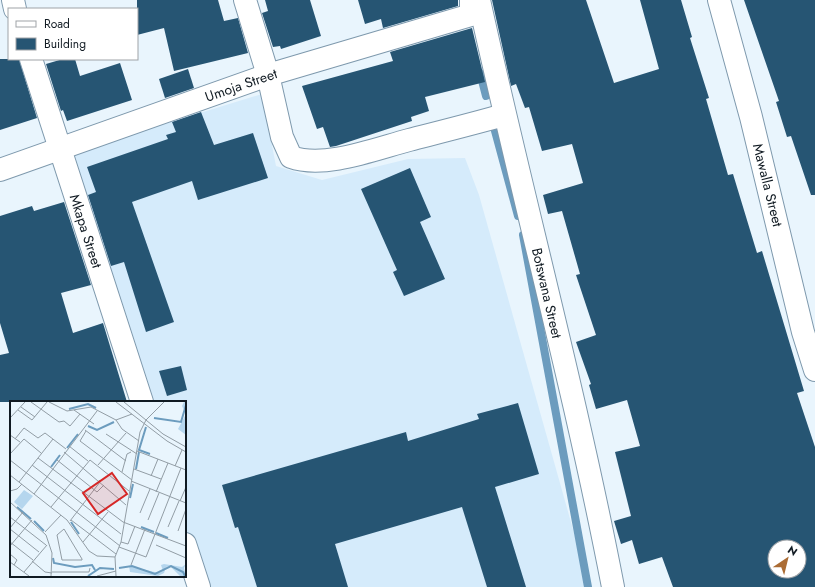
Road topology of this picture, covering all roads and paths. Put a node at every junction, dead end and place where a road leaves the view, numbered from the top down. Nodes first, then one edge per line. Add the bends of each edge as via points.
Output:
1 (245, 0) edge
2 (470, 0) edge
3 (479, 0) edge
4 (719, 0) edge
5 (31, 60) edge
6 (268, 75) junction
7 (504, 116) junction
8 (60, 148) junction
9 (0, 170) edge
10 (815, 370) edge
11 (142, 401) edge
12 (186, 547) edge
13 (199, 587) edge
14 (613, 587) edge

1 - 6 street
2 - 6 street, Umoja Street via 471,15
3 - 7 street, Botswana Street
4 - 10 street, Mawalla Street via 751,117 803,332
5 - 8 street, Mkapa Street
6 - 7 street via 282,137 291,157 302,161 358,153
6 - 8 street, Umoja Street
7 - 14 street, Botswana Street via 579,426
8 - 9 street, Umoja Street
8 - 11 street, Mkapa Street
12 - 13 street

